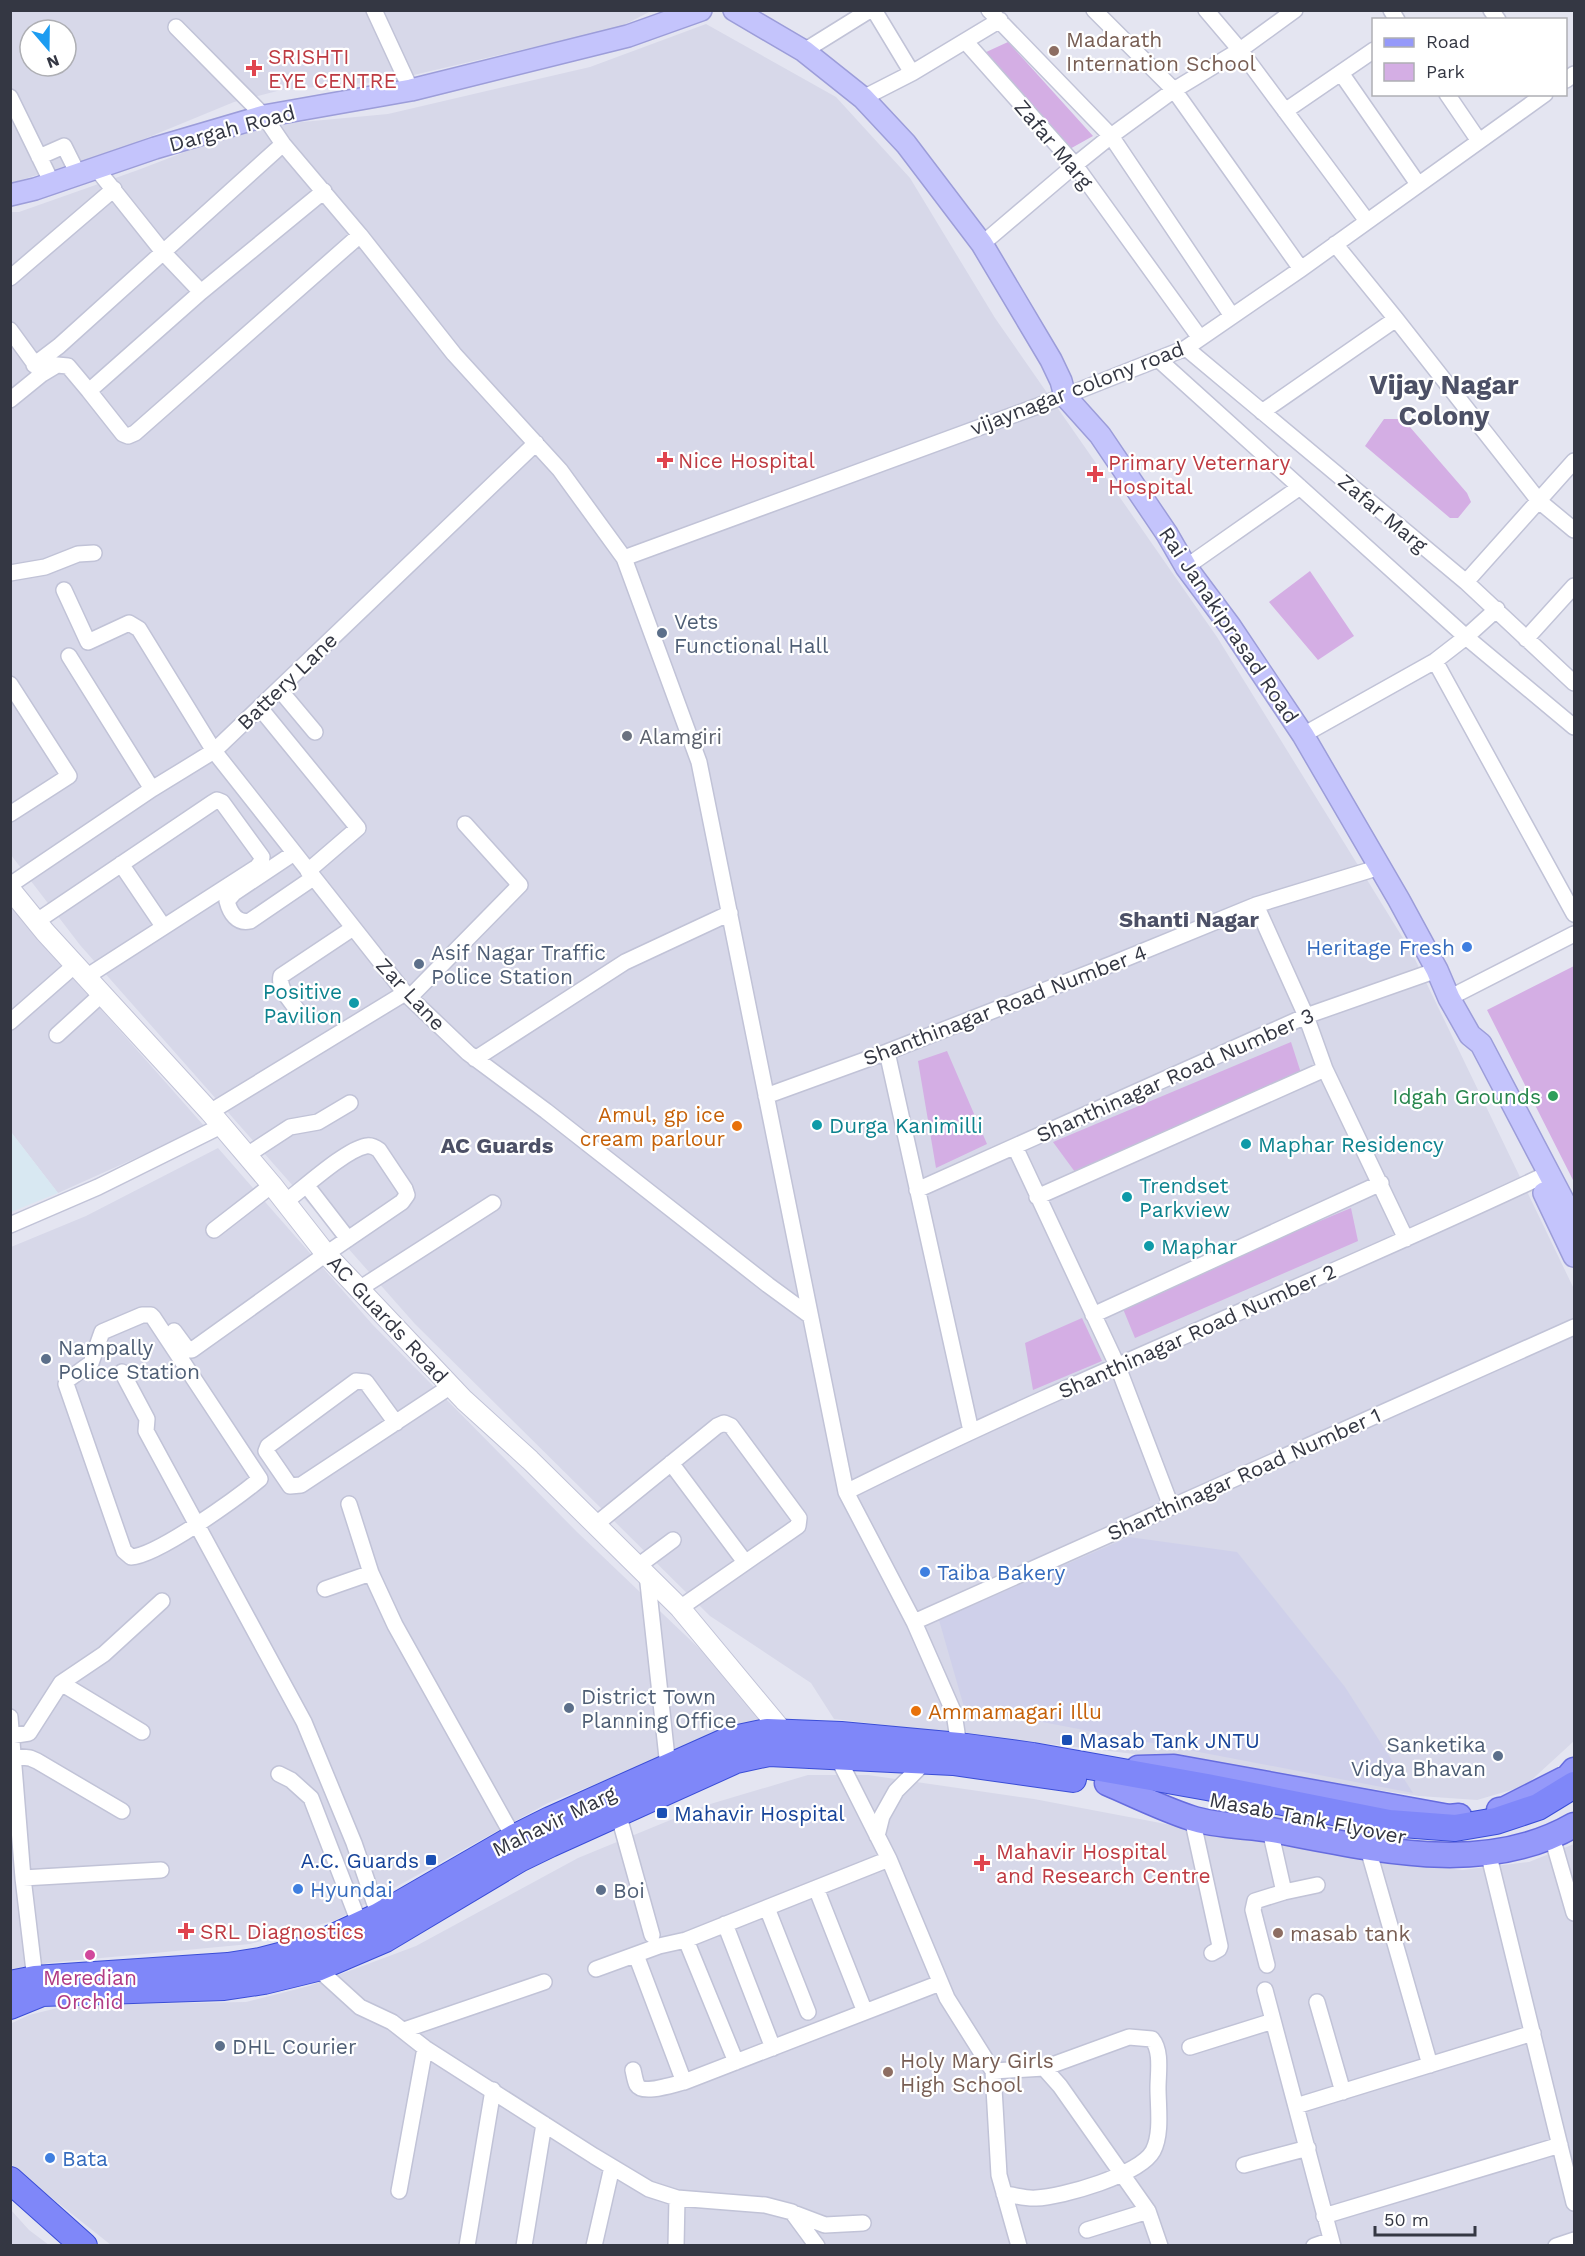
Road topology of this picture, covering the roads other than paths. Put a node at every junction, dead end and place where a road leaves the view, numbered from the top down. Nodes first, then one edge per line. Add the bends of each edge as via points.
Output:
1 (374, 10) edge
2 (701, 10) edge
3 (734, 10) edge
4 (872, 10) edge
5 (1094, 10) edge
6 (1206, 10) edge
7 (1295, 10) edge
8 (670, 15) edge
9 (994, 15) edge
10 (176, 27) dead end
11 (965, 42) junction
12 (1240, 50) junction
13 (804, 51) junction
14 (1372, 51) edge
15 (1341, 73) junction
16 (912, 74) junction
17 (411, 90) junction
18 (1174, 90) junction
19 (1449, 96) edge
20 (1542, 96) edge
21 (10, 97) edge
22 (863, 98) junction
23 (1285, 111) junction
24 (264, 116) junction
25 (1111, 136) junction
26 (1479, 141) junction
27 (283, 144) junction
28 (39, 157) junction
29 (1075, 165) junction
30 (87, 171) junction
31 (52, 183) junction
32 (1418, 184) junction
33 (114, 189) junction
34 (324, 191) junction
35 (10, 195) edge
36 (1367, 221) junction
37 (360, 235) junction
38 (982, 244) junction
39 (1335, 244) junction
40 (163, 252) junction
41 (1301, 269) junction
42 (10, 278) edge
43 (201, 292) junction
44 (1232, 316) junction
45 (1396, 319) junction
46 (10, 330) edge
47 (1200, 338) junction
48 (1186, 348) junction
49 (1158, 358) junction
50 (38, 370) junction
51 (89, 392) junction
52 (1065, 396) junction
53 (10, 400) edge
54 (1262, 412) junction
55 (537, 443) junction
56 (1575, 461) edge
57 (1300, 487) junction
58 (1539, 501) junction
59 (1575, 530) edge
60 (94, 553) dead end
61 (624, 558) junction
62 (1186, 567) junction
63 (10, 573) edge
64 (1466, 582) junction
65 (1575, 586) edge
66 (64, 590) dead end
67 (1497, 609) junction
68 (1466, 637) junction
69 (1526, 639) junction
70 (69, 656) dead end
71 (1436, 661) junction
72 (1575, 683) edge
73 (10, 684) edge
74 (279, 689) junction
75 (260, 708) junction
76 (1575, 727) edge
77 (315, 732) dead end
78 (1303, 735) junction
79 (214, 751) junction
80 (65, 789) dead end
81 (152, 789) junction
82 (10, 814) edge
83 (465, 824) dead end
84 (10, 825) edge
85 (294, 853) junction
86 (121, 864) junction
87 (1380, 867) junction
88 (310, 874) junction
89 (10, 885) edge
90 (10, 889) edge
91 (1256, 904) junction
92 (730, 913) junction
93 (1575, 914) edge
94 (38, 921) junction
95 (163, 926) junction
96 (353, 928) junction
97 (1575, 934) edge
98 (1437, 970) junction
99 (81, 971) junction
100 (102, 993) junction
101 (407, 995) junction
102 (1449, 998) junction
103 (298, 1011) dead end
104 (1306, 1016) junction
105 (10, 1022) edge
106 (57, 1035) dead end
107 (887, 1052) junction
108 (475, 1059) junction
109 (1325, 1069) junction
110 (766, 1096) junction
111 (350, 1103) dead end
112 (215, 1119) junction
113 (1015, 1147) junction
114 (247, 1155) junction
115 (1543, 1176) junction
116 (1381, 1183) junction
117 (272, 1185) junction
118 (307, 1185) junction
119 (918, 1190) junction
120 (1037, 1197) junction
121 (285, 1202) junction
122 (493, 1203) dead end
123 (1575, 1221) edge
124 (10, 1225) edge
125 (214, 1230) dead end
126 (348, 1239) junction
127 (1407, 1239) junction
128 (326, 1254) junction
129 (1575, 1256) edge
130 (359, 1289) junction
131 (159, 1309) dead end
132 (809, 1315) junction
133 (1094, 1315) junction
134 (1575, 1327) edge
135 (1118, 1367) junction
136 (122, 1372) dead end
137 (451, 1386) junction
138 (396, 1423) junction
139 (970, 1431) junction
140 (671, 1463) junction
141 (846, 1492) junction
142 (349, 1504) dead end
143 (1171, 1506) junction
144 (197, 1525) junction
145 (595, 1525) junction
146 (673, 1540) dead end
147 (745, 1562) junction
148 (642, 1570) junction
149 (371, 1573) junction
150 (325, 1588) dead end
151 (162, 1600) dead end
152 (680, 1608) junction
153 (914, 1622) junction
154 (61, 1683) junction
155 (10, 1718) edge
156 (142, 1732) dead end
157 (783, 1732) junction
158 (12, 1736) edge
159 (959, 1746) junction
160 (12, 1756) junction
161 (837, 1756) junction
162 (926, 1761) junction
163 (668, 1767) junction
164 (297, 1769) dead end
165 (1575, 1770) edge
166 (1110, 1776) junction
167 (1575, 1785) edge
168 (1200, 1801) junction
169 (1575, 1804) edge
170 (122, 1811) dead end
171 (618, 1813) junction
172 (1575, 1825) edge
173 (555, 1830) junction
174 (1270, 1830) junction
175 (877, 1836) junction
176 (1552, 1837) junction
177 (514, 1838) junction
178 (1368, 1849) junction
179 (1488, 1852) junction
180 (889, 1859) junction
181 (161, 1870) dead end
182 (23, 1878) junction
183 (1317, 1885) dead end
184 (816, 1888) junction
185 (1284, 1892) junction
186 (767, 1908) junction
187 (1575, 1913) edge
188 (370, 1921) junction
189 (725, 1924) junction
190 (652, 1935) dead end
191 (686, 1940) junction
192 (1212, 1953) dead end
193 (636, 1955) junction
194 (1267, 1965) dead end
195 (317, 1968) junction
196 (596, 1970) dead end
197 (23, 1982) edge
198 (544, 1982) dead end
199 (940, 1983) junction
200 (1265, 1990) dead end
201 (1317, 2002) dead end
202 (10, 2006) edge
203 (807, 2012) dead end
204 (865, 2012) junction
205 (1273, 2021) junction
206 (404, 2031) junction
207 (1533, 2033) junction
208 (1190, 2047) dead end
209 (425, 2048) junction
210 (773, 2048) junction
211 (736, 2062) junction
212 (1430, 2065) junction
213 (1044, 2068) junction
214 (633, 2070) dead end
215 (993, 2071) junction
216 (684, 2082) junction
217 (493, 2090) junction
218 (1343, 2092) junction
219 (1296, 2106) junction
220 (544, 2124) junction
221 (1560, 2145) junction
222 (1308, 2148) junction
223 (1244, 2164) dead end
224 (612, 2167) junction
225 (1121, 2174) junction
226 (10, 2180) edge
227 (399, 2191) dead end
228 (1004, 2194) junction
229 (677, 2198) junction
230 (1575, 2204) edge
231 (1148, 2211) junction
232 (792, 2212) junction
233 (1324, 2216) junction
234 (862, 2223) dead end
235 (1086, 2230) dead end
236 (1575, 2240) edge
237 (1332, 2243) edge
238 (1159, 2245) edge
239 (84, 2246) edge
240 (467, 2246) edge
241 (524, 2246) edge
242 (594, 2246) edge
243 (676, 2246) edge
244 (817, 2246) edge
245 (1019, 2246) edge
246 (1314, 2246) edge
247 (1556, 2246) edge

1 - 17 street
2 - 8 main road, Dargah Road
3 - 13 main road, Rai Janakiprasad Road
4 - 13 street
4 - 16 street
5 - 18 street
6 - 12 street
7 - 12 street
8 - 17 main road, Dargah Road via 628,36
9 - 11 street
9 - 25 street
10 - 24 street
11 - 16 street
11 - 29 street, Zafar Marg
12 - 18 street
12 - 23 street
13 - 22 main road, Rai Janakiprasad Road
14 - 15 street
15 - 23 street
15 - 32 street
16 - 22 street
17 - 24 main road, Dargah Road
18 - 25 street
18 - 41 street
19 - 26 street
20 - 26 street, vijaynagar colony road
21 - 28 street
22 - 38 main road, Rai Janakiprasad Road via 906,144
23 - 36 street
24 - 27 street
24 - 30 main road, Dargah Road
25 - 29 street
25 - 44 street
26 - 32 street, vijaynagar colony road
27 - 34 street
27 - 40 street
28 - 30 street via 64,146
28 - 31 street
29 - 38 street
29 - 47 street, Zafar Marg
30 - 31 main road, Dargah Road
30 - 33 street
31 - 35 main road, Dargah Road
32 - 36 street, vijaynagar colony road
33 - 40 street
33 - 42 street
34 - 37 street
34 - 43 street
36 - 39 street, vijaynagar colony road
37 - 51 street via 135,433 123,434
37 - 55 street via 454,354
38 - 52 main road, Rai Janakiprasad Road via 1051,360
39 - 41 street, vijaynagar colony road
39 - 45 street
40 - 43 street
40 - 50 street via 59,346
41 - 44 street, vijaynagar colony road
43 - 51 street
44 - 47 street, vijaynagar colony road
45 - 54 street
45 - 58 street
46 - 50 street
47 - 48 street, vijaynagar colony road
48 - 49 street, vijaynagar colony road
48 - 54 street, Zafar Marg
49 - 52 street, vijaynagar colony road
49 - 57 street
50 - 51 street via 68,366
50 - 53 street
52 - 61 street, vijaynagar colony road
52 - 62 main road, Rai Janakiprasad Road via 1100,435
54 - 64 street, Zafar Marg
55 - 61 street
55 - 74 street, Battery Lane
56 - 58 street
57 - 62 street
57 - 68 street
58 - 59 street
58 - 64 street
60 - 63 street
61 - 92 street via 699,762
62 - 78 main road, Rai Janakiprasad Road
64 - 67 street, Zafar Marg
65 - 69 street
66 - 79 street, Zar Lane via 88,642 129,624 139,629
67 - 68 street
67 - 69 street, Zafar Marg
68 - 71 street
68 - 76 street
69 - 72 street, Zafar Marg
70 - 81 street
71 - 78 street
71 - 93 street
73 - 82 street via 69,776
74 - 75 street, Battery Lane
74 - 77 street
75 - 79 street, Battery Lane
75 - 88 street via 358,828
78 - 87 main road, Rai Janakiprasad Road
79 - 81 street, Battery Lane
79 - 85 street, Zar Lane
80 - 84 street
81 - 89 street, Battery Lane
83 - 101 street via 520,885
85 - 88 street, Zar Lane
85 - 88 street via 234,893 227,901 229,910 236,919 250,921
86 - 94 street
86 - 95 street
86 - 95 street via 217,800 261,857 257,867
87 - 91 street, Shanthinagar Road Number 4
87 - 98 main road, Rai Janakiprasad Road
88 - 96 street, Zar Lane
90 - 94 street, AC Guards Road
91 - 104 street
91 - 107 street, Shanthinagar Road Number 4
92 - 108 street via 625,962
92 - 110 street
94 - 99 street, AC Guards Road
95 - 99 street
96 - 101 street, Zar Lane
96 - 103 street via 281,976 279,983
97 - 102 street
98 - 102 main road, Rai Janakiprasad Road
98 - 104 street, Shanthinagar Road Number 3
99 - 100 street, AC Guards Road
99 - 105 street
100 - 106 street
100 - 112 street, AC Guards Road
101 - 108 street, Zar Lane
101 - 112 street
102 - 115 main road, Rai Janakiprasad Road via 1470,1035 1481,1044
104 - 109 street
104 - 113 street, Shanthinagar Road Number 3
107 - 110 street, Shanthinagar Road Number 4
107 - 119 street
108 - 132 street, Zar Lane
109 - 116 street
109 - 120 street
110 - 132 street
111 - 114 street via 318,1122 290,1126
112 - 114 street, AC Guards Road
112 - 124 street via 98,1187
113 - 119 street, Shanthinagar Road Number 3
113 - 120 street
114 - 117 street, AC Guards Road
115 - 123 main road
115 - 127 street, Shanthinagar Road Number 2
115 - 129 main road
116 - 127 street
116 - 133 street
117 - 121 street, AC Guards Road
117 - 125 street
118 - 121 street
118 - 126 street
118 - 126 street via 348,1154 366,1146 379,1150 407,1195
119 - 139 street
120 - 133 street
121 - 128 street, AC Guards Road
122 - 130 street
126 - 128 street
127 - 135 street, Shanthinagar Road Number 2
128 - 130 street, AC Guards Road
128 - 131 street via 192,1350 188,1350
130 - 137 street, AC Guards Road
132 - 141 street
133 - 135 street
134 - 143 street, Shanthinagar Road Number 1
135 - 139 street, Shanthinagar Road Number 2
135 - 143 street
136 - 144 street via 147,1419 146,1431
137 - 138 street
137 - 145 street, AC Guards Road
138 - 138 street via 366,1382 356,1381 266,1451 286,1482 296,1487
139 - 141 street, Shanthinagar Road Number 2
140 - 145 street
140 - 147 street
140 - 147 street via 717,1426 731,1426 738,1435 800,1521
141 - 153 street
142 - 149 street
143 - 153 street, Shanthinagar Road Number 1
144 - 144 street via 145,1554 131,1557 124,1551 67,1389 69,1379 91,1363 102,1332 142,1315 153,1317 259,1476 258,1481
144 - 188 street via 304,1722 354,1843
145 - 148 street, AC Guards Road
146 - 148 street
147 - 152 street
148 - 152 street, AC Guards Road
148 - 163 street
149 - 150 street
149 - 177 street via 414,1662
151 - 154 street via 104,1654
152 - 157 street, AC Guards Road
153 - 159 street via 954,1713
154 - 156 street
154 - 158 street via 29,1733
155 - 158 street
157 - 159 highway, Mahavir Marg
157 - 163 highway, Mahavir Marg via 729,1740
158 - 160 street
159 - 166 highway, Mahavir Marg
160 - 170 street via 37,1761
160 - 182 street
161 - 162 highway, Mahavir Marg
161 - 171 highway, Mahavir Marg via 769,1753 736,1760
161 - 175 street
162 - 166 highway, Mahavir Marg via 1029,1774
162 - 175 street via 896,1791 882,1816
163 - 173 highway, Mahavir Marg
164 - 188 street via 279,1774 311,1798
165 - 166 main road via 1505,1809 1449,1817 1174,1767
166 - 168 highway, Masab Tank Flyover
166 - 168 main road
167 - 168 highway, Masab Tank Flyover via 1538,1807 1496,1821 1455,1828
168 - 169 highway, Masab Tank Flyover via 1389,1838 1453,1841 1495,1836 1544,1823
168 - 174 main road
168 - 192 street via 1220,1946
171 - 173 highway, Mahavir Marg
171 - 190 street
172 - 176 main road
173 - 177 highway, Mahavir Marg
173 - 195 highway, Mahavir Marg via 519,1859 385,1939
174 - 178 main road
174 - 185 street
175 - 180 street
176 - 179 main road
176 - 187 street
177 - 188 highway, Mahavir Marg
178 - 179 main road via 1444,1854
178 - 212 street
179 - 207 street
180 - 184 street
180 - 199 street
181 - 182 street
182 - 197 street
183 - 185 street
184 - 186 street
184 - 204 street
185 - 194 street via 1259,1898 1254,1905
186 - 189 street
186 - 203 street
188 - 197 highway, Mahavir Marg via 310,1948 260,1961
189 - 191 street
189 - 210 street
191 - 193 street
191 - 211 street
193 - 196 street
193 - 216 street
195 - 202 highway, Mahavir Marg via 224,1987 42,1993
195 - 206 street via 360,2007
198 - 206 street
199 - 204 street
199 - 215 street
200 - 205 street
201 - 218 street
204 - 210 street
205 - 208 street
205 - 219 street
206 - 209 street
207 - 212 street
207 - 221 street
209 - 217 street
209 - 227 street
210 - 211 street
211 - 216 street
212 - 218 street
213 - 215 street
213 - 225 street
213 - 225 street via 1129,2037 1148,2038 1155,2044 1156,2143 1152,2154
214 - 216 street via 637,2086 642,2089
215 - 228 street via 999,2175
217 - 220 street
217 - 240 street
218 - 219 street
219 - 222 street
220 - 224 street
220 - 241 street
221 - 230 street
221 - 233 street
222 - 223 street
222 - 233 street
224 - 229 street via 649,2189
224 - 242 street
225 - 228 street via 1053,2197
225 - 231 street
226 - 239 highway
228 - 245 street
229 - 232 street via 765,2205
229 - 243 street
231 - 235 street
231 - 238 street
232 - 234 street via 825,2225
232 - 244 street
233 - 237 street
236 - 247 street
237 - 246 street

